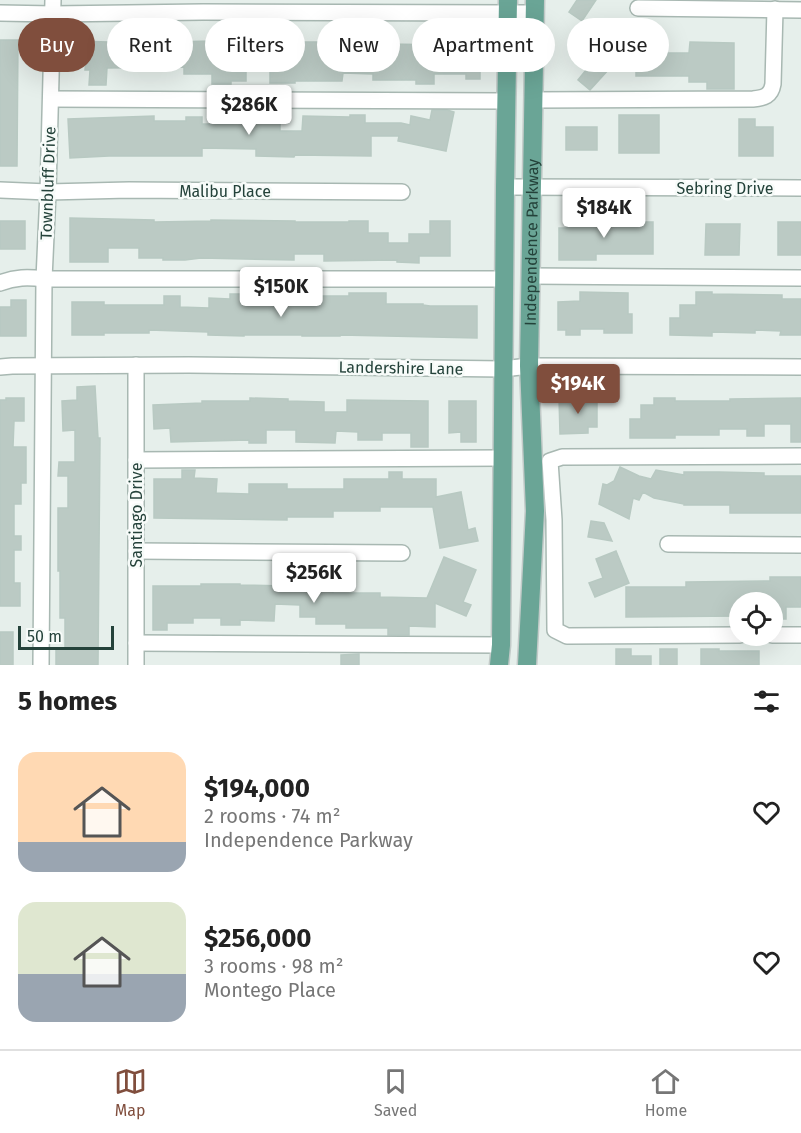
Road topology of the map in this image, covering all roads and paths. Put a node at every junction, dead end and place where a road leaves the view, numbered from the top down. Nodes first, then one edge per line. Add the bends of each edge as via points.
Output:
1 (53, 7) edge
2 (508, 7) edge
3 (535, 7) edge
4 (638, 8) dead end
5 (775, 9) junction
6 (801, 10) edge
7 (0, 13) edge
8 (51, 99) junction
9 (533, 100) junction
10 (506, 101) junction
11 (505, 187) junction
12 (532, 187) junction
13 (801, 188) edge
14 (0, 190) edge
15 (48, 192) junction
16 (402, 192) dead end
17 (531, 276) junction
18 (801, 278) edge
19 (44, 279) junction
20 (504, 279) junction
21 (0, 283) edge
22 (136, 365) junction
23 (43, 366) junction
24 (529, 366) junction
25 (0, 367) edge
26 (801, 367) edge
27 (503, 369) junction
28 (801, 456) edge
29 (502, 458) junction
30 (136, 460) junction
31 (668, 544) dead end
32 (801, 545) edge
33 (136, 551) junction
34 (402, 552) dead end
35 (729, 635) edge
36 (783, 635) edge
37 (801, 635) edge
38 (136, 644) junction
39 (501, 645) junction
40 (41, 665) edge
41 (136, 665) edge
42 (499, 665) edge
43 (527, 665) edge

1 - 2 street via 203,12
1 - 7 street
1 - 8 street, Townbluff Drive
2 - 3 street
2 - 10 main road, Independence Parkway
3 - 9 main road, Independence Parkway
4 - 5 street
5 - 6 street
5 - 9 street via 773,84 771,92 763,98
8 - 10 street
8 - 15 street, Townbluff Drive
9 - 12 main road, Independence Parkway
10 - 11 main road, Independence Parkway
11 - 12 street, Sebring Drive
11 - 20 main road, Independence Parkway
12 - 13 street, Sebring Drive
12 - 17 main road, Independence Parkway
14 - 15 street, Malibu Place
15 - 16 street, Malibu Place
15 - 19 street, Townbluff Drive
17 - 18 street
17 - 24 main road, Independence Parkway
19 - 20 street
19 - 21 street via 24,277
19 - 23 street, Townbluff Drive
20 - 27 main road, Independence Parkway
22 - 23 street, Landershire Lane
22 - 27 street, Landershire Lane
22 - 30 street, Santiago Drive
23 - 25 street, Landershire Lane
23 - 40 street, Townbluff Drive
24 - 26 street, Landershire Lane
24 - 27 street, Landershire Lane
24 - 43 main road, Independence Parkway via 535,511
27 - 29 main road, Independence Parkway
28 - 35 street via 562,457 550,461 555,630 567,636
29 - 30 street
29 - 39 main road, Independence Parkway
30 - 33 street, Santiago Drive
31 - 32 street
33 - 34 street
33 - 38 street, Santiago Drive
36 - 37 street
38 - 39 street
38 - 41 street, Santiago Drive
39 - 42 main road, Independence Parkway

